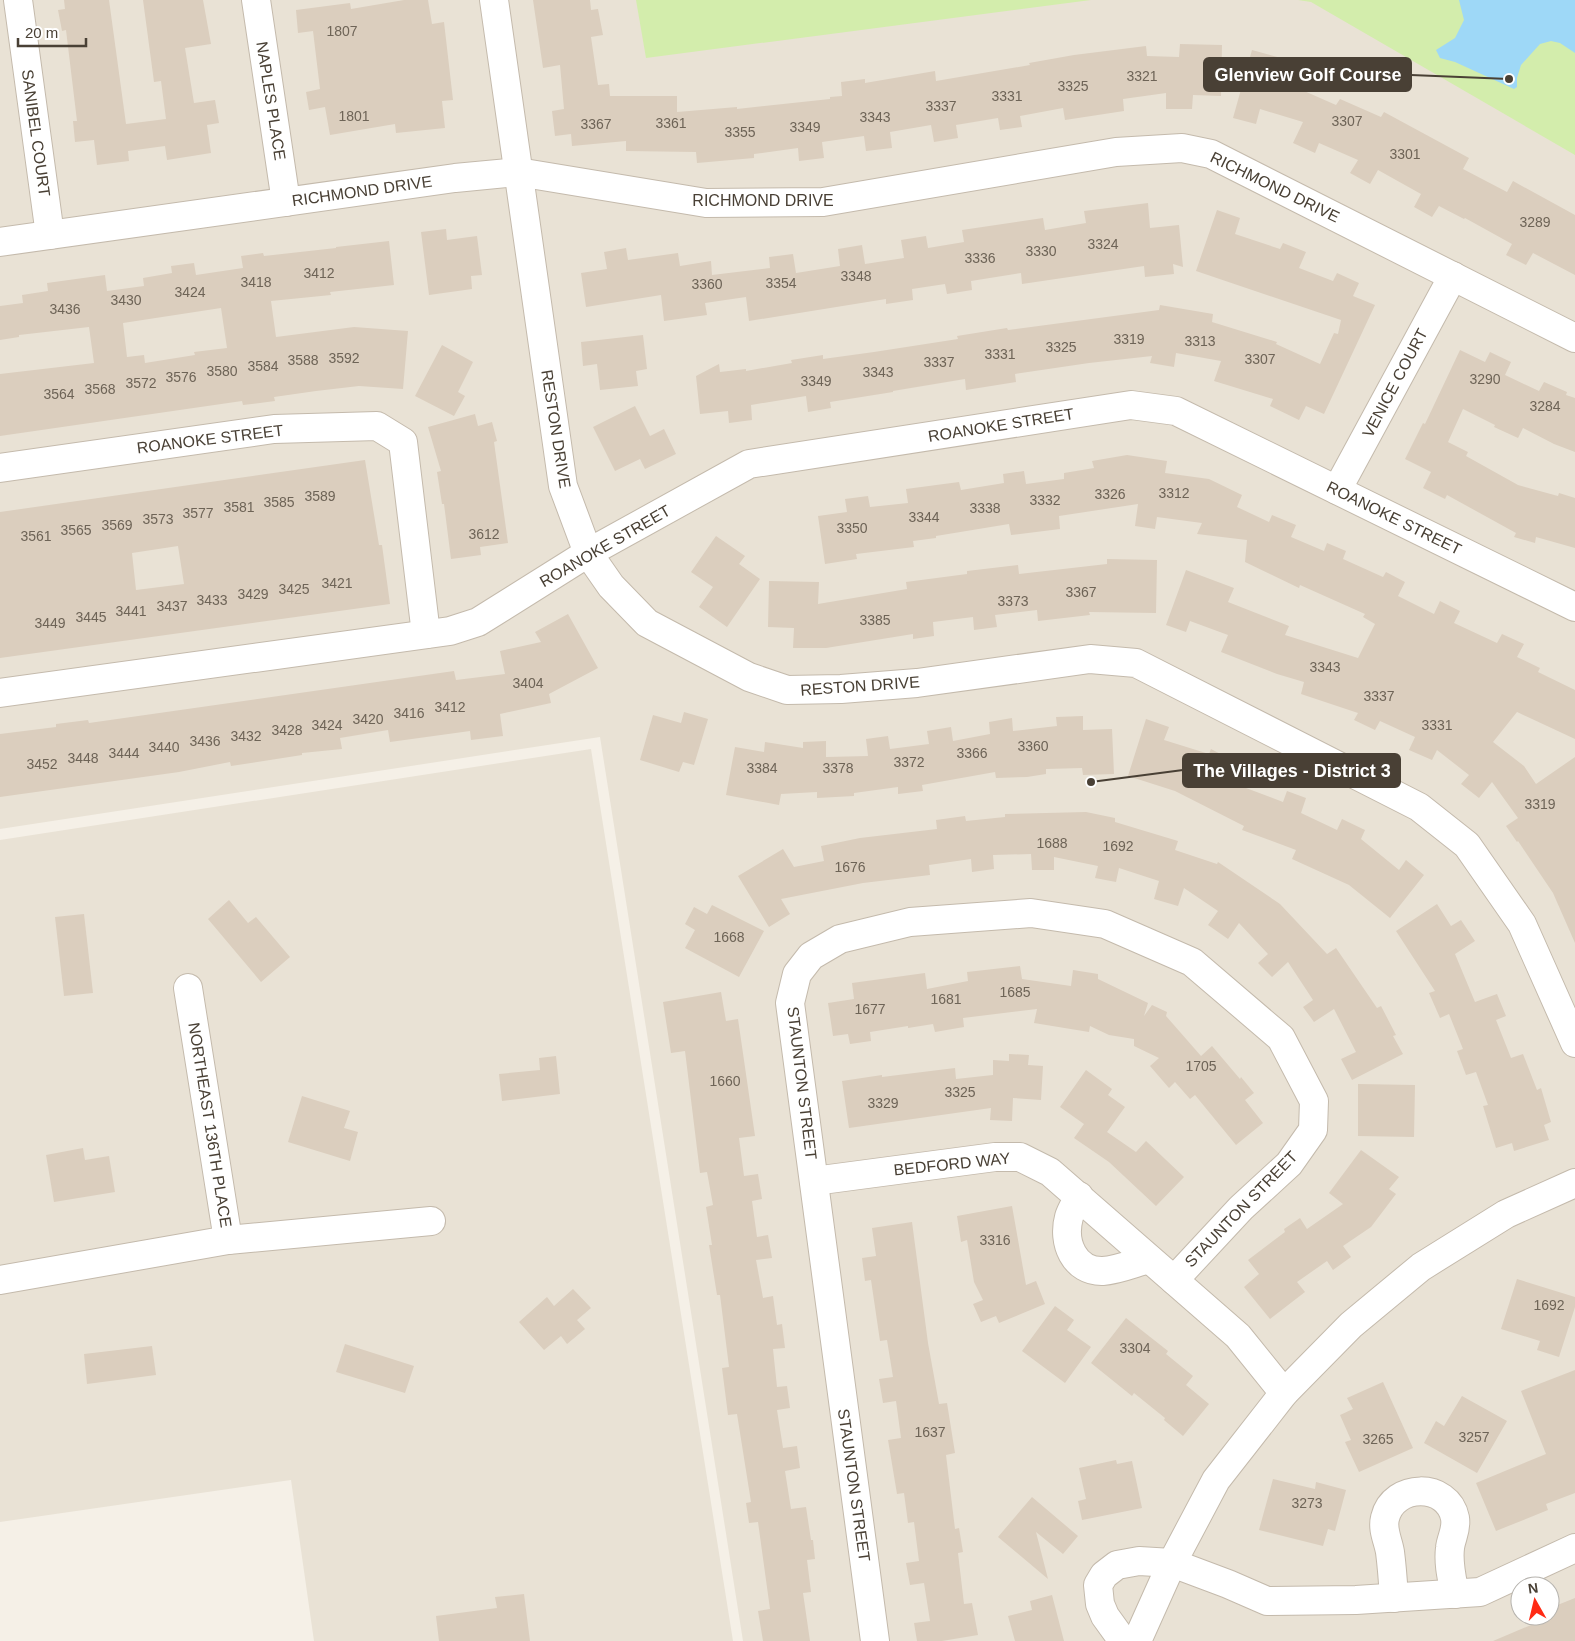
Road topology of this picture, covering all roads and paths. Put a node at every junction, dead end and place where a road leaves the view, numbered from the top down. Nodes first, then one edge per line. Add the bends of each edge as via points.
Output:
1 (18, 0) edge
2 (256, 0) edge
3 (494, 0) edge
4 (518, 172) junction
5 (286, 202) junction
6 (50, 235) junction
7 (0, 242) edge
8 (1453, 276) junction
9 (1575, 338) edge
10 (0, 468) edge
11 (1338, 490) junction
12 (588, 553) junction
13 (1575, 607) edge
14 (426, 634) junction
15 (0, 693) edge
16 (188, 988) dead end
17 (1571, 1025) edge
18 (814, 1181) junction
19 (1575, 1183) edge
20 (1079, 1196) junction
21 (431, 1221) dead end
22 (228, 1240) junction
23 (1149, 1259) junction
24 (0, 1280) edge
25 (1174, 1280) junction
26 (1284, 1393) junction
27 (1575, 1548) edge
28 (1172, 1563) junction
29 (1455, 1594) junction
30 (1394, 1598) junction
31 (876, 1641) edge
32 (1123, 1641) edge
33 (1137, 1641) edge

1 - 6 street, SANIBEL COURT
2 - 5 street, NAPLES PLACE
3 - 4 street, RESTON DRIVE
4 - 5 street, RICHMOND DRIVE
4 - 8 street, RICHMOND DRIVE via 706,203 823,202 1116,152 1182,148 1211,154
4 - 12 street, RESTON DRIVE via 563,486
5 - 6 street, RICHMOND DRIVE
6 - 7 street, RICHMOND DRIVE
8 - 9 street, RICHMOND DRIVE
8 - 11 street, VENICE COURT
10 - 14 street, ROANOKE STREET via 274,429 377,426 403,442
11 - 12 street, ROANOKE STREET via 1176,411 1131,405 749,464
11 - 13 street, ROANOKE STREET
12 - 14 street, ROANOKE STREET via 478,622
12 - 17 street, RESTON DRIVE via 611,586 647,623 749,677 787,690 917,683 1090,659 1136,663 1419,807 1467,845 1522,924
14 - 15 street, ROANOKE STREET
16 - 22 street, NORTHEAST 136TH PLACE
18 - 20 street, BEDFORD WAY via 995,1157 1020,1157 1050,1172
18 - 25 street, STAUNTON STREET via 790,1002 797,974 812,956 840,939 910,922 1031,913 1105,924 1192,962 1281,1038 1314,1101 1313,1130 1289,1164 1241,1208
18 - 31 street, STAUNTON STREET
19 - 26 street via 1506,1214 1421,1267 1351,1325
20 - 23 street, BEDFORD WAY
20 - 23 street via 1069,1218 1067,1242 1072,1256 1085,1267 1101,1271
21 - 22 street
22 - 24 street, NORTHEAST 136TH PLACE
23 - 25 street, BEDFORD WAY
25 - 26 street, BEDFORD WAY via 1238,1336
26 - 28 street via 1216,1480
27 - 29 street via 1480,1592
28 - 30 street via 1267,1601
28 - 32 street via 1139,1561 1117,1565 1104,1575 1098,1585 1100,1604
28 - 33 street
29 - 30 street
29 - 30 street via 1450,1547 1455,1534 1455,1518 1447,1504 1435,1494 1419,1490 1404,1494 1391,1504 1384,1518

